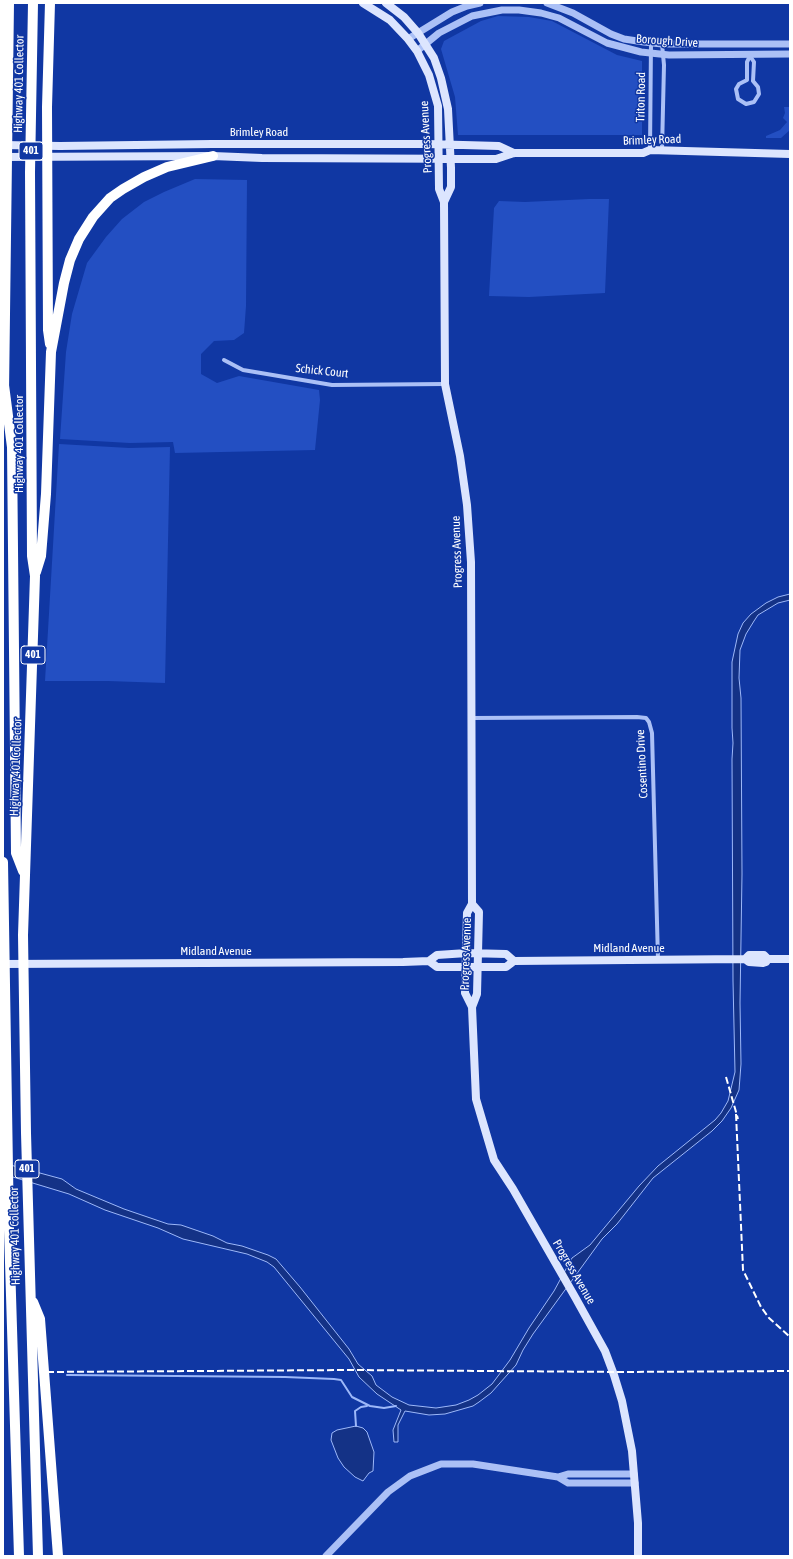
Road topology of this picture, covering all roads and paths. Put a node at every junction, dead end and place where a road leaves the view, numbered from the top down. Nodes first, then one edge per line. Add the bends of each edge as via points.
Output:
1 (9, 3) edge
2 (33, 3) edge
3 (50, 3) edge
4 (363, 3) edge
5 (386, 3) edge
6 (480, 3) edge
7 (547, 3) edge
8 (418, 32) junction
9 (408, 39) junction
10 (651, 43) junction
11 (426, 44) junction
12 (662, 44) junction
13 (790, 44) edge
14 (417, 51) junction
15 (652, 53) junction
16 (663, 54) junction
17 (790, 54) edge
18 (750, 56) joint
19 (3, 145) edge
20 (336, 145) junction
21 (440, 145) junction
22 (450, 145) junction
23 (650, 150) junction
24 (662, 151) junction
25 (514, 153) junction
26 (790, 154) edge
27 (213, 156) junction
28 (3, 157) edge
29 (336, 158) junction
30 (440, 158) junction
31 (451, 158) junction
32 (444, 202) junction
33 (51, 352) junction
34 (224, 360) dead end
35 (445, 384) junction
36 (4, 386) edge
37 (3, 422) edge
38 (35, 576) junction
39 (472, 718) junction
40 (3, 862) edge
41 (25, 877) junction
42 (472, 904) junction
43 (4, 936) edge
44 (467, 953) junction
45 (479, 954) junction
46 (790, 959) edge
47 (658, 960) junction
48 (429, 961) junction
49 (514, 961) junction
50 (3, 964) edge
51 (467, 967) junction
52 (479, 967) junction
53 (472, 1007) junction
54 (36, 1352) junction
55 (634, 1474) junction
56 (558, 1477) junction
57 (635, 1483) junction
58 (19, 1556) edge
59 (38, 1556) edge
60 (58, 1556) edge
61 (326, 1556) edge
62 (638, 1556) edge

1 - 36 highway, 401
2 - 38 highway, Highway 401 Collector / 401 via 30,180 32,556
3 - 33 highway via 47,159 48,330
4 - 9 main road, Progress Avenue via 390,20
5 - 8 main road, Progress Avenue
6 - 8 street via 452,12
7 - 10 street, Borough Drive via 624,39
8 - 9 street
8 - 11 main road, Progress Avenue
9 - 14 main road, Progress Avenue
10 - 12 street, Borough Drive
10 - 15 street, Triton Road
11 - 14 street, Borough Drive
11 - 15 street, Borough Drive via 439,33 472,16 502,10 519,10 558,18 619,47
11 - 22 main road, Progress Avenue via 438,68 446,95
12 - 13 street, Borough Drive
12 - 16 street, Triton Road
14 - 21 main road, Progress Avenue via 435,94
15 - 16 street, Borough Drive
15 - 23 street, Triton Road
16 - 17 street, Borough Drive
16 - 24 street, Triton Road
18 - 18 street via 747,62 747,80 736,89 738,99 746,104 754,102 759,94 758,87 753,81 754,62
19 - 20 main road, Brimley Road
20 - 21 main road, Brimley Road
20 - 29 main road
21 - 22 main road, Brimley Road
21 - 30 main road, Progress Avenue
22 - 25 main road, Brimley Road via 499,146
22 - 31 main road, Progress Avenue
23 - 24 main road, Brimley Road
23 - 25 main road, Brimley Road via 643,153
24 - 26 main road, Brimley Road
25 - 31 main road, Brimley Road via 496,159
27 - 28 main road, Brimley Road
27 - 29 main road, Brimley Road
27 - 33 highway via 168,167 144,177 110,198 93,217 70,260 58,308
29 - 30 main road, Brimley Road
30 - 31 main road, Brimley Road
30 - 32 main road, Progress Avenue via 440,189
31 - 32 main road, Progress Avenue via 451,187
32 - 35 main road, Progress Avenue
33 - 38 highway via 46,494 41,556
34 - 35 street, Schick Court via 244,370 332,385
35 - 39 main road, Progress Avenue via 467,505 471,562
36 - 37 highway, 401
36 - 41 highway via 12,447 16,853
38 - 41 highway, Highway 401 Collector / 401
39 - 42 main road, Progress Avenue
39 - 47 street, Cosentino Drive via 646,718 652,733
40 - 43 highway, 401
41 - 54 highway, Highway 401 Collector / 401 via 26,1133 30,1295
42 - 44 main road, Progress Avenue via 467,913
42 - 45 main road, Progress Avenue via 479,912
43 - 58 highway, 401
44 - 45 main road, Midland Avenue
44 - 48 main road, Midland Avenue via 437,955
44 - 51 main road, Progress Avenue
45 - 49 main road, Midland Avenue via 506,954
45 - 52 main road, Progress Avenue
46 - 47 main road, Midland Avenue via 768,959 765,963 749,962 745,959
47 - 49 main road, Midland Avenue
48 - 50 main road, Midland Avenue
48 - 51 main road, Midland Avenue via 437,967
49 - 52 main road, Midland Avenue via 506,967
51 - 52 main road, Midland Avenue
51 - 53 main road, Progress Avenue via 465,993
52 - 53 main road, Progress Avenue via 477,994
53 - 55 main road, Progress Avenue via 476,1099 494,1160 605,1350 622,1401
54 - 59 highway, Highway 401 Collector / 401 via 32,1377
54 - 60 highway via 44,1377
55 - 56 street via 568,1474
55 - 57 main road, Progress Avenue
56 - 57 street via 568,1483
56 - 61 street via 473,1464 441,1464 410,1476 388,1492
57 - 62 main road, Progress Avenue

